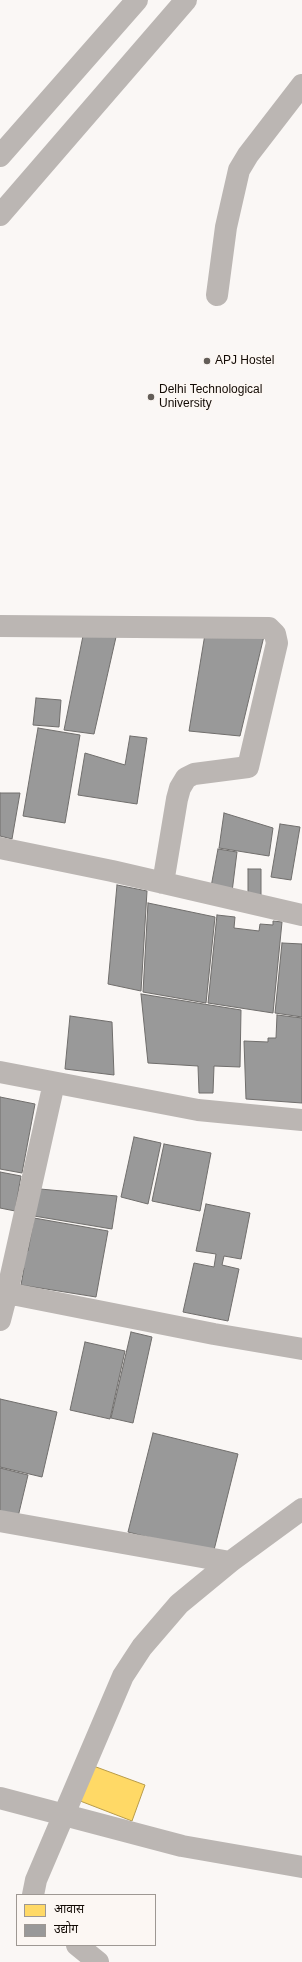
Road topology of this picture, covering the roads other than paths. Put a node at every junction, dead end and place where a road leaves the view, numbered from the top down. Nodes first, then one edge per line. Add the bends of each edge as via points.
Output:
1 (137, 0) edge
2 (186, 0) edge
3 (302, 85) edge
4 (0, 156) edge
5 (0, 215) edge
6 (217, 295) dead end
7 (0, 626) edge
8 (0, 850) edge
9 (163, 883) junction
10 (302, 915) edge
11 (0, 1072) edge
12 (54, 1083) junction
13 (302, 1120) edge
14 (4, 1292) edge
15 (0, 1320) edge
16 (302, 1350) edge
17 (302, 1509) edge
18 (0, 1521) edge
19 (230, 1562) junction
20 (0, 1798) edge
21 (63, 1815) junction
22 (302, 1867) edge
23 (33, 1894) edge
24 (78, 1946) edge
25 (98, 1962) edge

1 - 4 street
2 - 5 street
3 - 6 street via 239,170 226,227
7 - 9 street via 269,628 275,634 277,643 248,767 194,774 186,778 177,799
8 - 9 street
9 - 10 street
11 - 12 street
12 - 13 street via 198,1110
12 - 14 street
14 - 15 street
14 - 16 street
17 - 19 street
18 - 19 street
19 - 21 street via 180,1604 142,1647 123,1676
20 - 21 street
21 - 22 street via 182,1846
21 - 23 street via 36,1880
24 - 25 street

